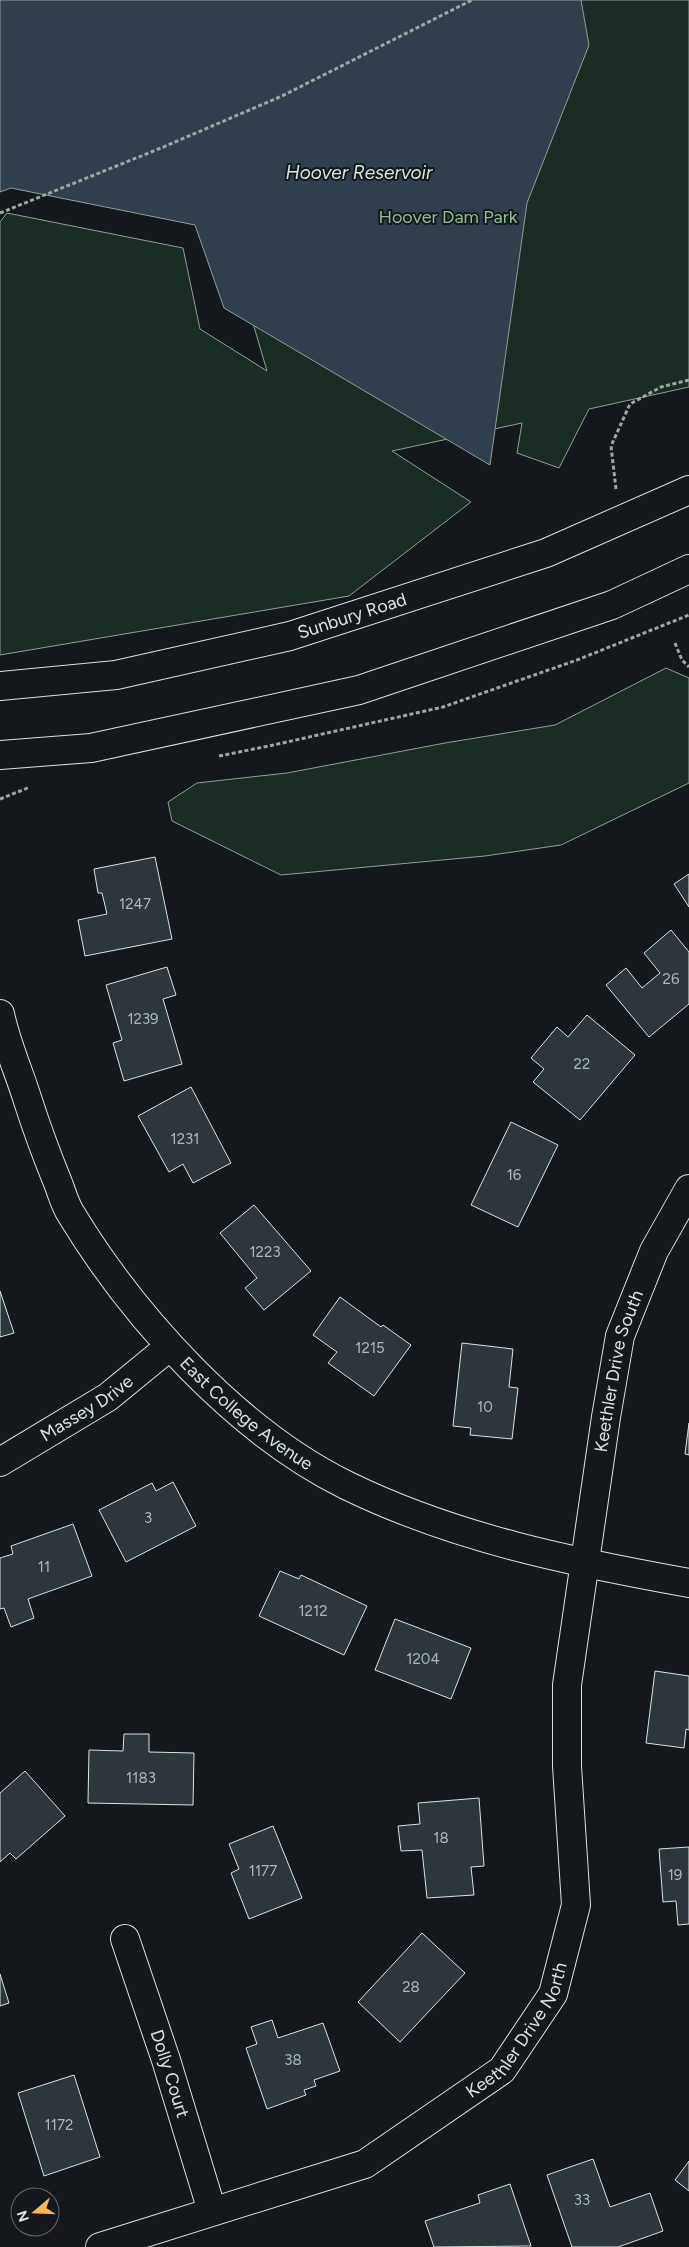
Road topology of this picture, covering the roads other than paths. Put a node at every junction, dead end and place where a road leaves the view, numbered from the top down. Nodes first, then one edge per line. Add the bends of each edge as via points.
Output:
1 (689, 490) edge
2 (689, 569) edge
3 (0, 686) edge
4 (0, 755) edge
5 (0, 1018) edge
6 (689, 1189) edge
7 (169, 1347) junction
8 (0, 1462) edge
9 (584, 1564) junction
10 (689, 1583) edge
11 (125, 1939) dead end
12 (212, 2211) junction
13 (100, 2247) edge

1 - 3 street, Sunbury Road via 546,553 290,636 116,675
2 - 4 street via 612,605 360,690 92,748
5 - 7 street, East College Avenue via 41,1142 69,1212 112,1275
6 - 9 street, Keethler Drive South via 654,1252 620,1336
7 - 8 street, Massey Drive via 108,1397
7 - 9 street, East College Avenue via 288,1452 347,1485 445,1527
9 - 10 street, East College Avenue
9 - 12 street, Keethler Drive North via 567,1685 567,1766 576,1905 553,1994 502,2070 365,2164
11 - 12 street, Dolly Court
12 - 13 street, Keethler Drive North

